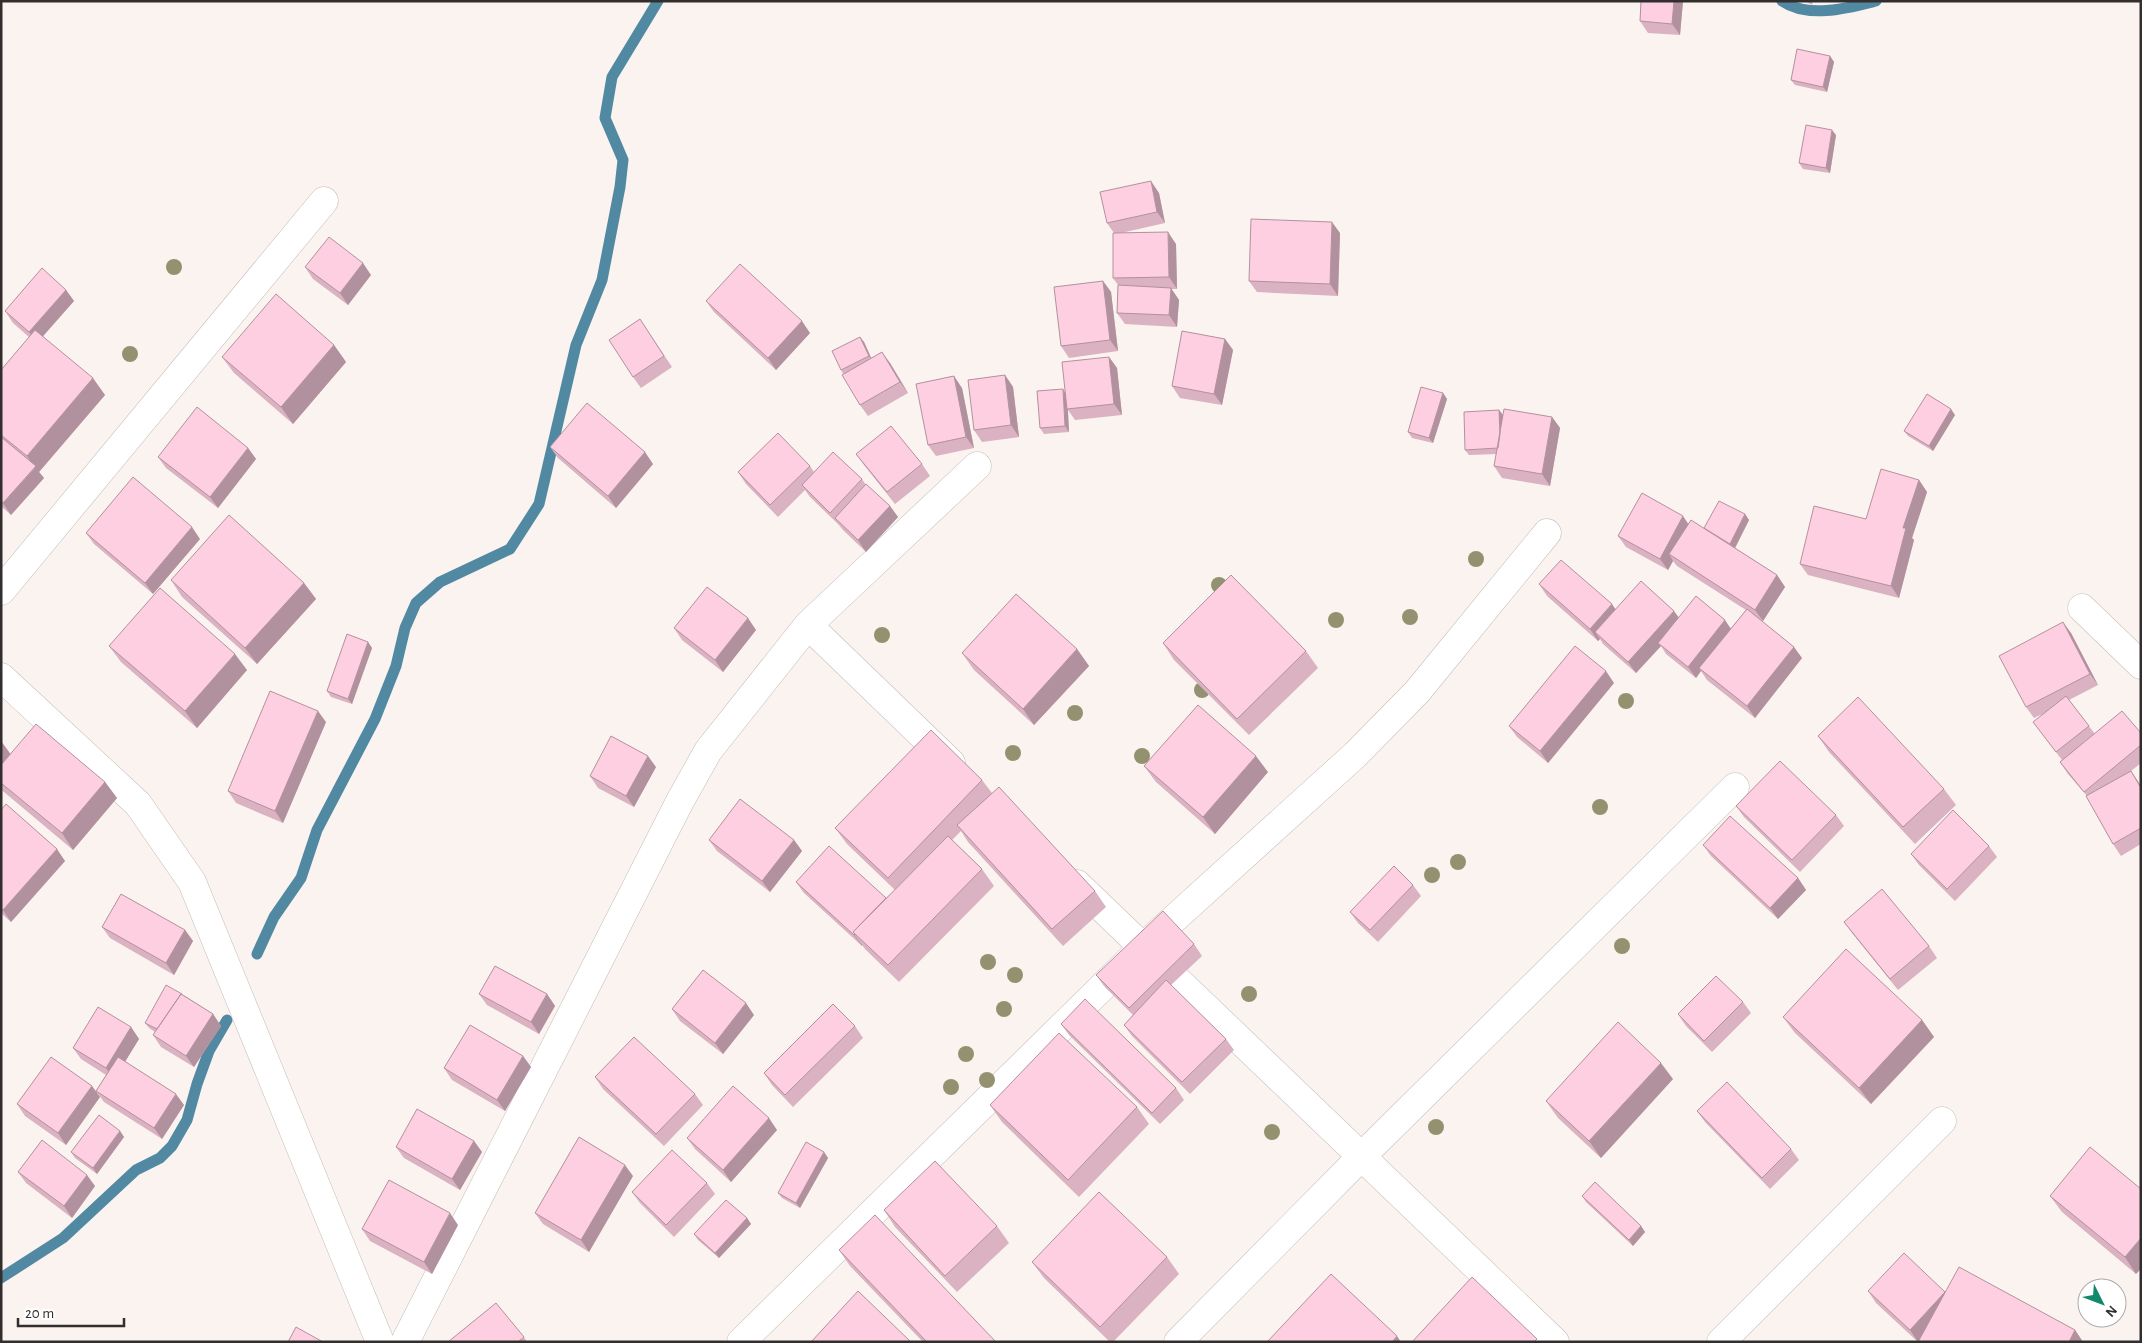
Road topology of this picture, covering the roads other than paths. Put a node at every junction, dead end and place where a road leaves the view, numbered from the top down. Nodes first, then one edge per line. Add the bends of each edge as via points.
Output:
1 (324, 202) dead end
2 (977, 466) dead end
3 (1547, 533) dead end
4 (1, 591) edge
5 (2082, 608) dead end
6 (808, 625) junction
7 (2141, 665) edge
8 (1, 677) edge
9 (972, 783) edge
10 (1736, 787) dead end
11 (1058, 865) edge
12 (1143, 948) junction
13 (1942, 1122) dead end
14 (1361, 1157) junction
15 (380, 1342) edge
16 (405, 1342) edge
17 (741, 1342) edge
18 (1178, 1342) edge
19 (1555, 1342) edge
20 (1721, 1342) edge

1 - 4 street
2 - 6 street
3 - 12 street via 1417,692 1355,755
5 - 7 street
6 - 9 street
6 - 16 street via 708,751
8 - 15 street via 138,804 192,882
10 - 14 street
11 - 12 street
12 - 14 street
12 - 17 street
13 - 20 street
14 - 18 street
14 - 19 street

